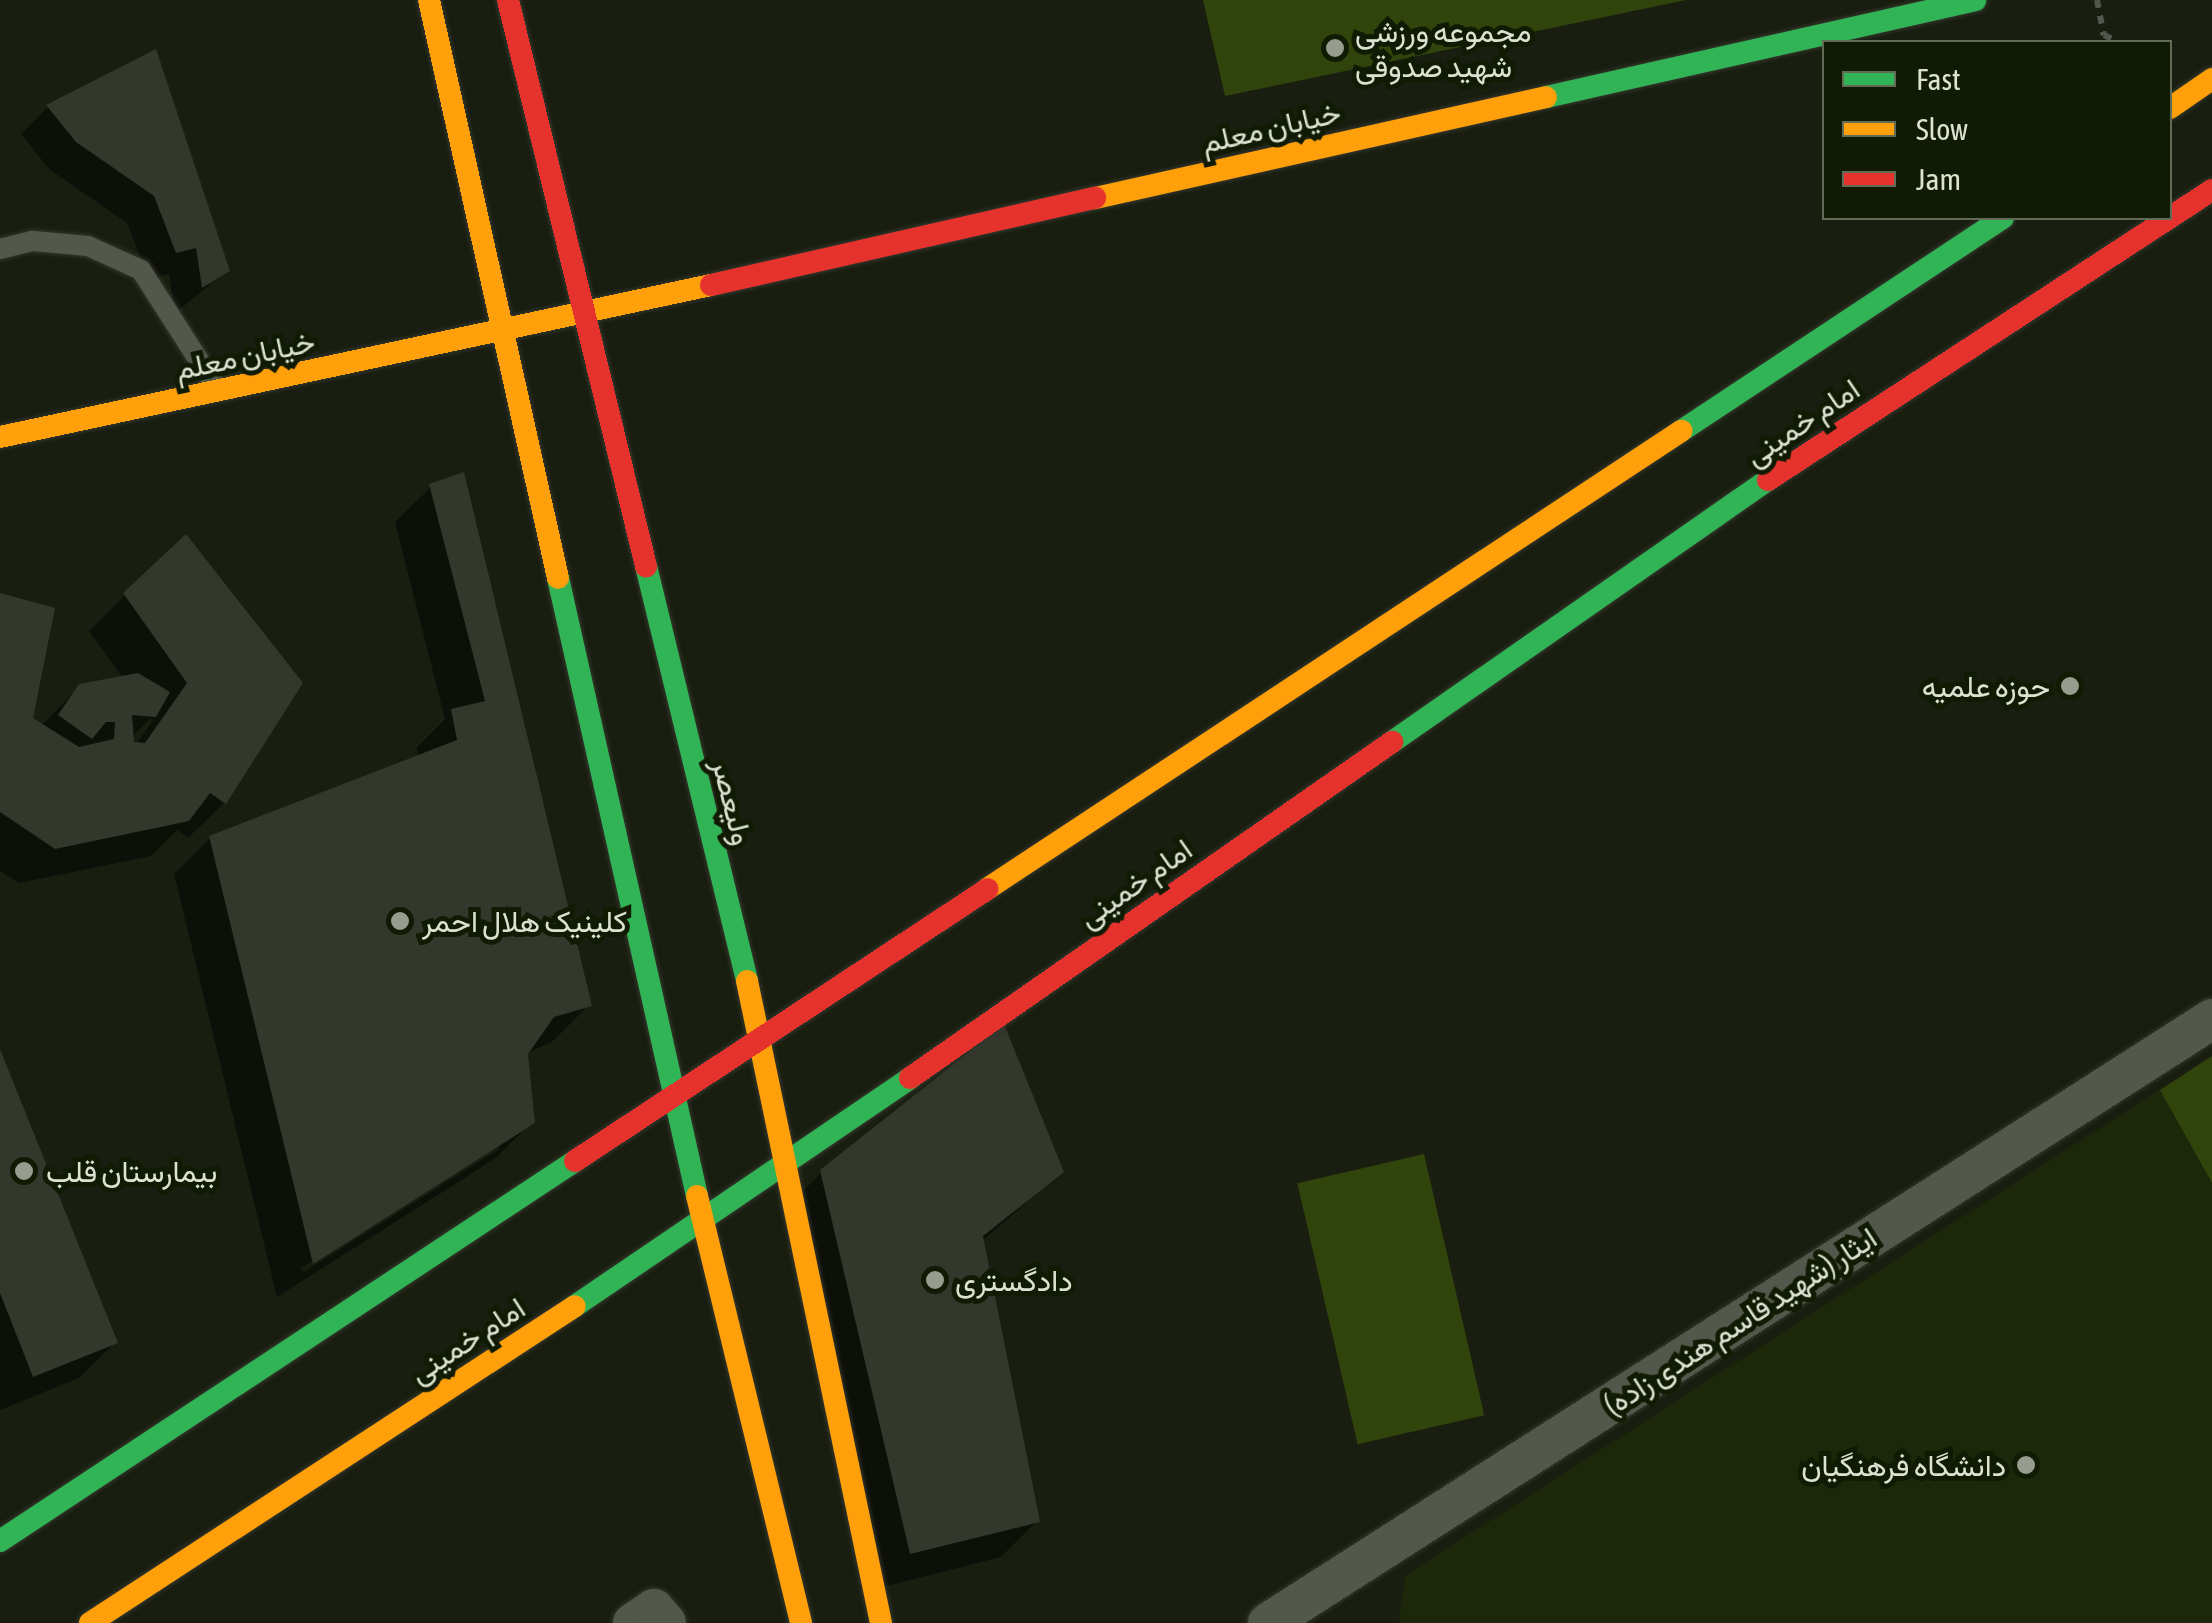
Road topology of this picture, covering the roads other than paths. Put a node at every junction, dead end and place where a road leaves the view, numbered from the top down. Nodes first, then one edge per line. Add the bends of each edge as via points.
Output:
1 (429, 0) edge
2 (508, 0) edge
3 (1976, 0) edge
4 (2212, 79) edge
5 (2172, 107) edge
6 (2212, 190) edge
7 (2172, 216) edge
8 (2000, 220) edge
9 (2166, 220) edge
10 (0, 249) edge
11 (580, 312) junction
12 (501, 332) junction
13 (218, 391) junction
14 (0, 436) edge
15 (2212, 1019) edge
16 (761, 1040) junction
17 (674, 1099) junction
18 (788, 1160) junction
19 (707, 1219) junction
20 (0, 1541) edge
21 (90, 1623) edge
22 (633, 1623) edge
23 (666, 1623) edge
24 (800, 1623) edge
25 (881, 1623) edge
26 (1268, 1623) edge

1 - 12 street
2 - 11 street, ولیعصر
3 - 11 street, خیابان معلم
4 - 5 street
6 - 7 street, امام خمینی
8 - 16 street, امام خمینی
9 - 18 street, امام خمینی via 1793,463
10 - 13 lane via 33,241 88,246 140,270
11 - 12 street, خیابان معلم
11 - 16 street, ولیعصر
12 - 13 street, خیابان معلم
12 - 17 street
13 - 14 street, خیابان معلم
15 - 26 street, ایثار (شهید قاسم هندی زاده)
16 - 17 street, امام خمینی
16 - 18 street, ولیعصر
17 - 19 street
17 - 20 street, امام خمینی
18 - 19 street, امام خمینی
18 - 25 street, ولیعصر
19 - 21 street, امام خمینی
19 - 24 street
22 - 23 street via 654,1609

